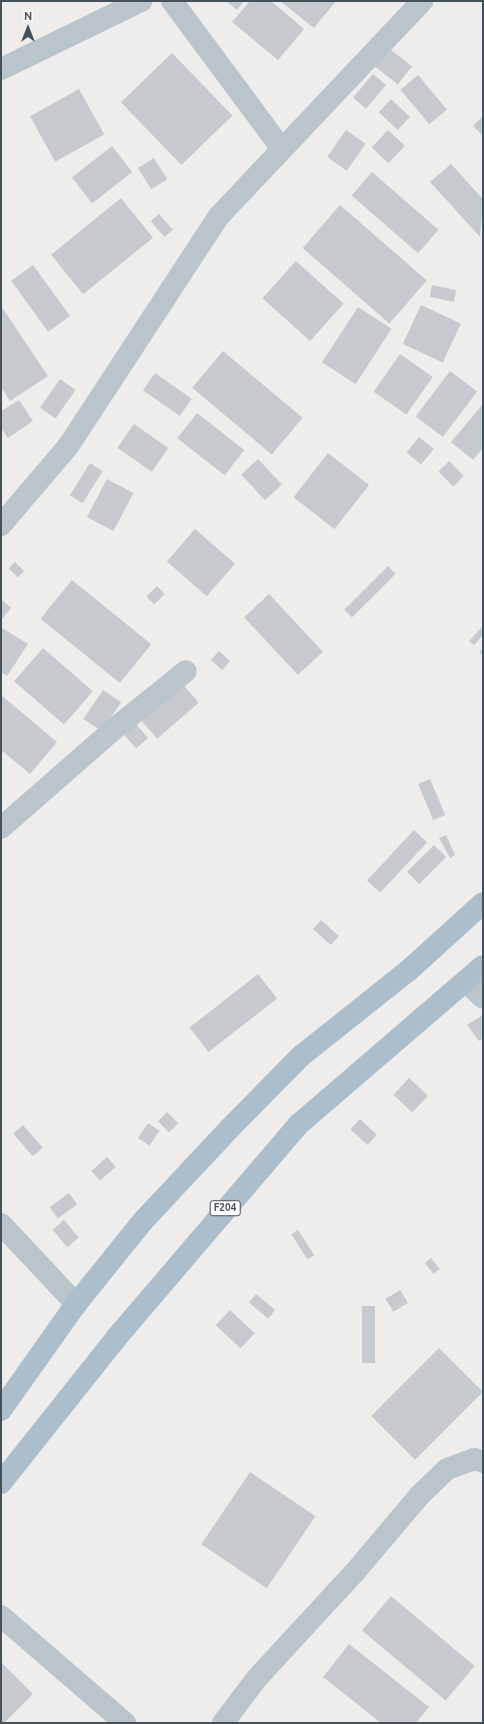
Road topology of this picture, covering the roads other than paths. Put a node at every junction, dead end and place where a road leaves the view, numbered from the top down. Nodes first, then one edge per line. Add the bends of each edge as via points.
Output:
1 (141, 1) edge
2 (172, 1) edge
3 (422, 1) edge
4 (1, 69) edge
5 (282, 149) junction
6 (1, 525) edge
7 (186, 671) dead end
8 (1, 828) edge
9 (483, 903) edge
10 (483, 966) edge
11 (466, 982) junction
12 (483, 998) edge
13 (1, 1224) edge
14 (76, 1304) junction
15 (1, 1410) edge
16 (483, 1462) edge
17 (1, 1483) edge
18 (1, 1616) edge
19 (125, 1723) edge
20 (223, 1723) edge

1 - 4 street
2 - 5 street
3 - 5 street
5 - 6 street via 219,216 68,445
7 - 8 street via 114,728
9 - 14 main road via 408,971 301,1056 143,1221
10 - 11 main road, F204
11 - 12 street
11 - 17 main road, F204 via 298,1125 117,1337
13 - 14 street
14 - 15 main road
16 - 20 street via 474,1459 447,1469 420,1495 354,1573 257,1678
18 - 19 street

